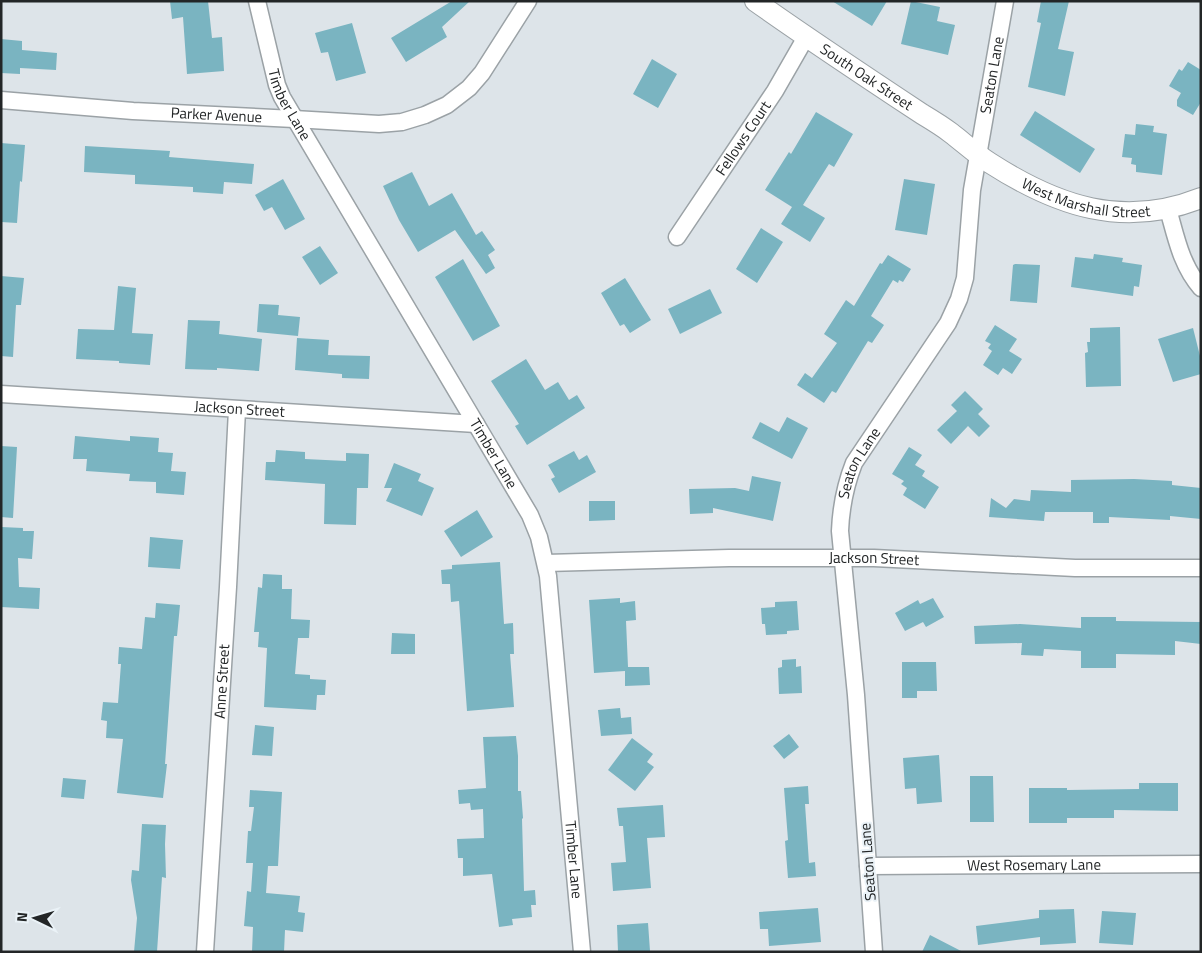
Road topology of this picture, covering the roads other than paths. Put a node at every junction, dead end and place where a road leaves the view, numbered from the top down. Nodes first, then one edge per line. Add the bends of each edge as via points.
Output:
1 (257, 1) edge
2 (528, 1) edge
3 (755, 1) edge
4 (1005, 1) edge
5 (806, 37) junction
6 (1, 100) edge
7 (294, 119) junction
8 (978, 154) junction
9 (1201, 198) edge
10 (1168, 209) junction
11 (677, 237) dead end
12 (1201, 288) edge
13 (1, 394) edge
14 (236, 410) junction
15 (476, 424) junction
16 (842, 558) junction
17 (546, 563) junction
18 (1201, 568) edge
19 (1201, 864) edge
20 (868, 866) junction
21 (205, 952) edge
22 (582, 952) edge
23 (874, 952) edge

1 - 7 street, Timber Lane via 277,85
2 - 7 street, Parker Avenue via 482,73 447,105 425,115 379,124
3 - 5 street, South Oak Street
4 - 8 street, Seaton Lane
5 - 8 street, South Oak Street
5 - 11 street, Fellows Court via 775,91
6 - 7 street, Parker Avenue
7 - 15 street, Timber Lane
8 - 10 street, West Marshall Street via 1018,180 1081,206 1108,212 1140,213
8 - 16 street, Seaton Lane via 965,278 959,299 948,323 854,463 840,511
9 - 10 street, West Marshall Street
10 - 12 street via 1183,260
13 - 14 street, Jackson Street
14 - 15 street, Jackson Street
14 - 21 street, Anne Street
15 - 17 street, Timber Lane via 530,515
16 - 17 street, Jackson Street
16 - 18 street, Jackson Street via 1075,568
16 - 20 street, Seaton Lane
17 - 22 street, Timber Lane
19 - 20 street, West Rosemary Lane
20 - 23 street, Seaton Lane

